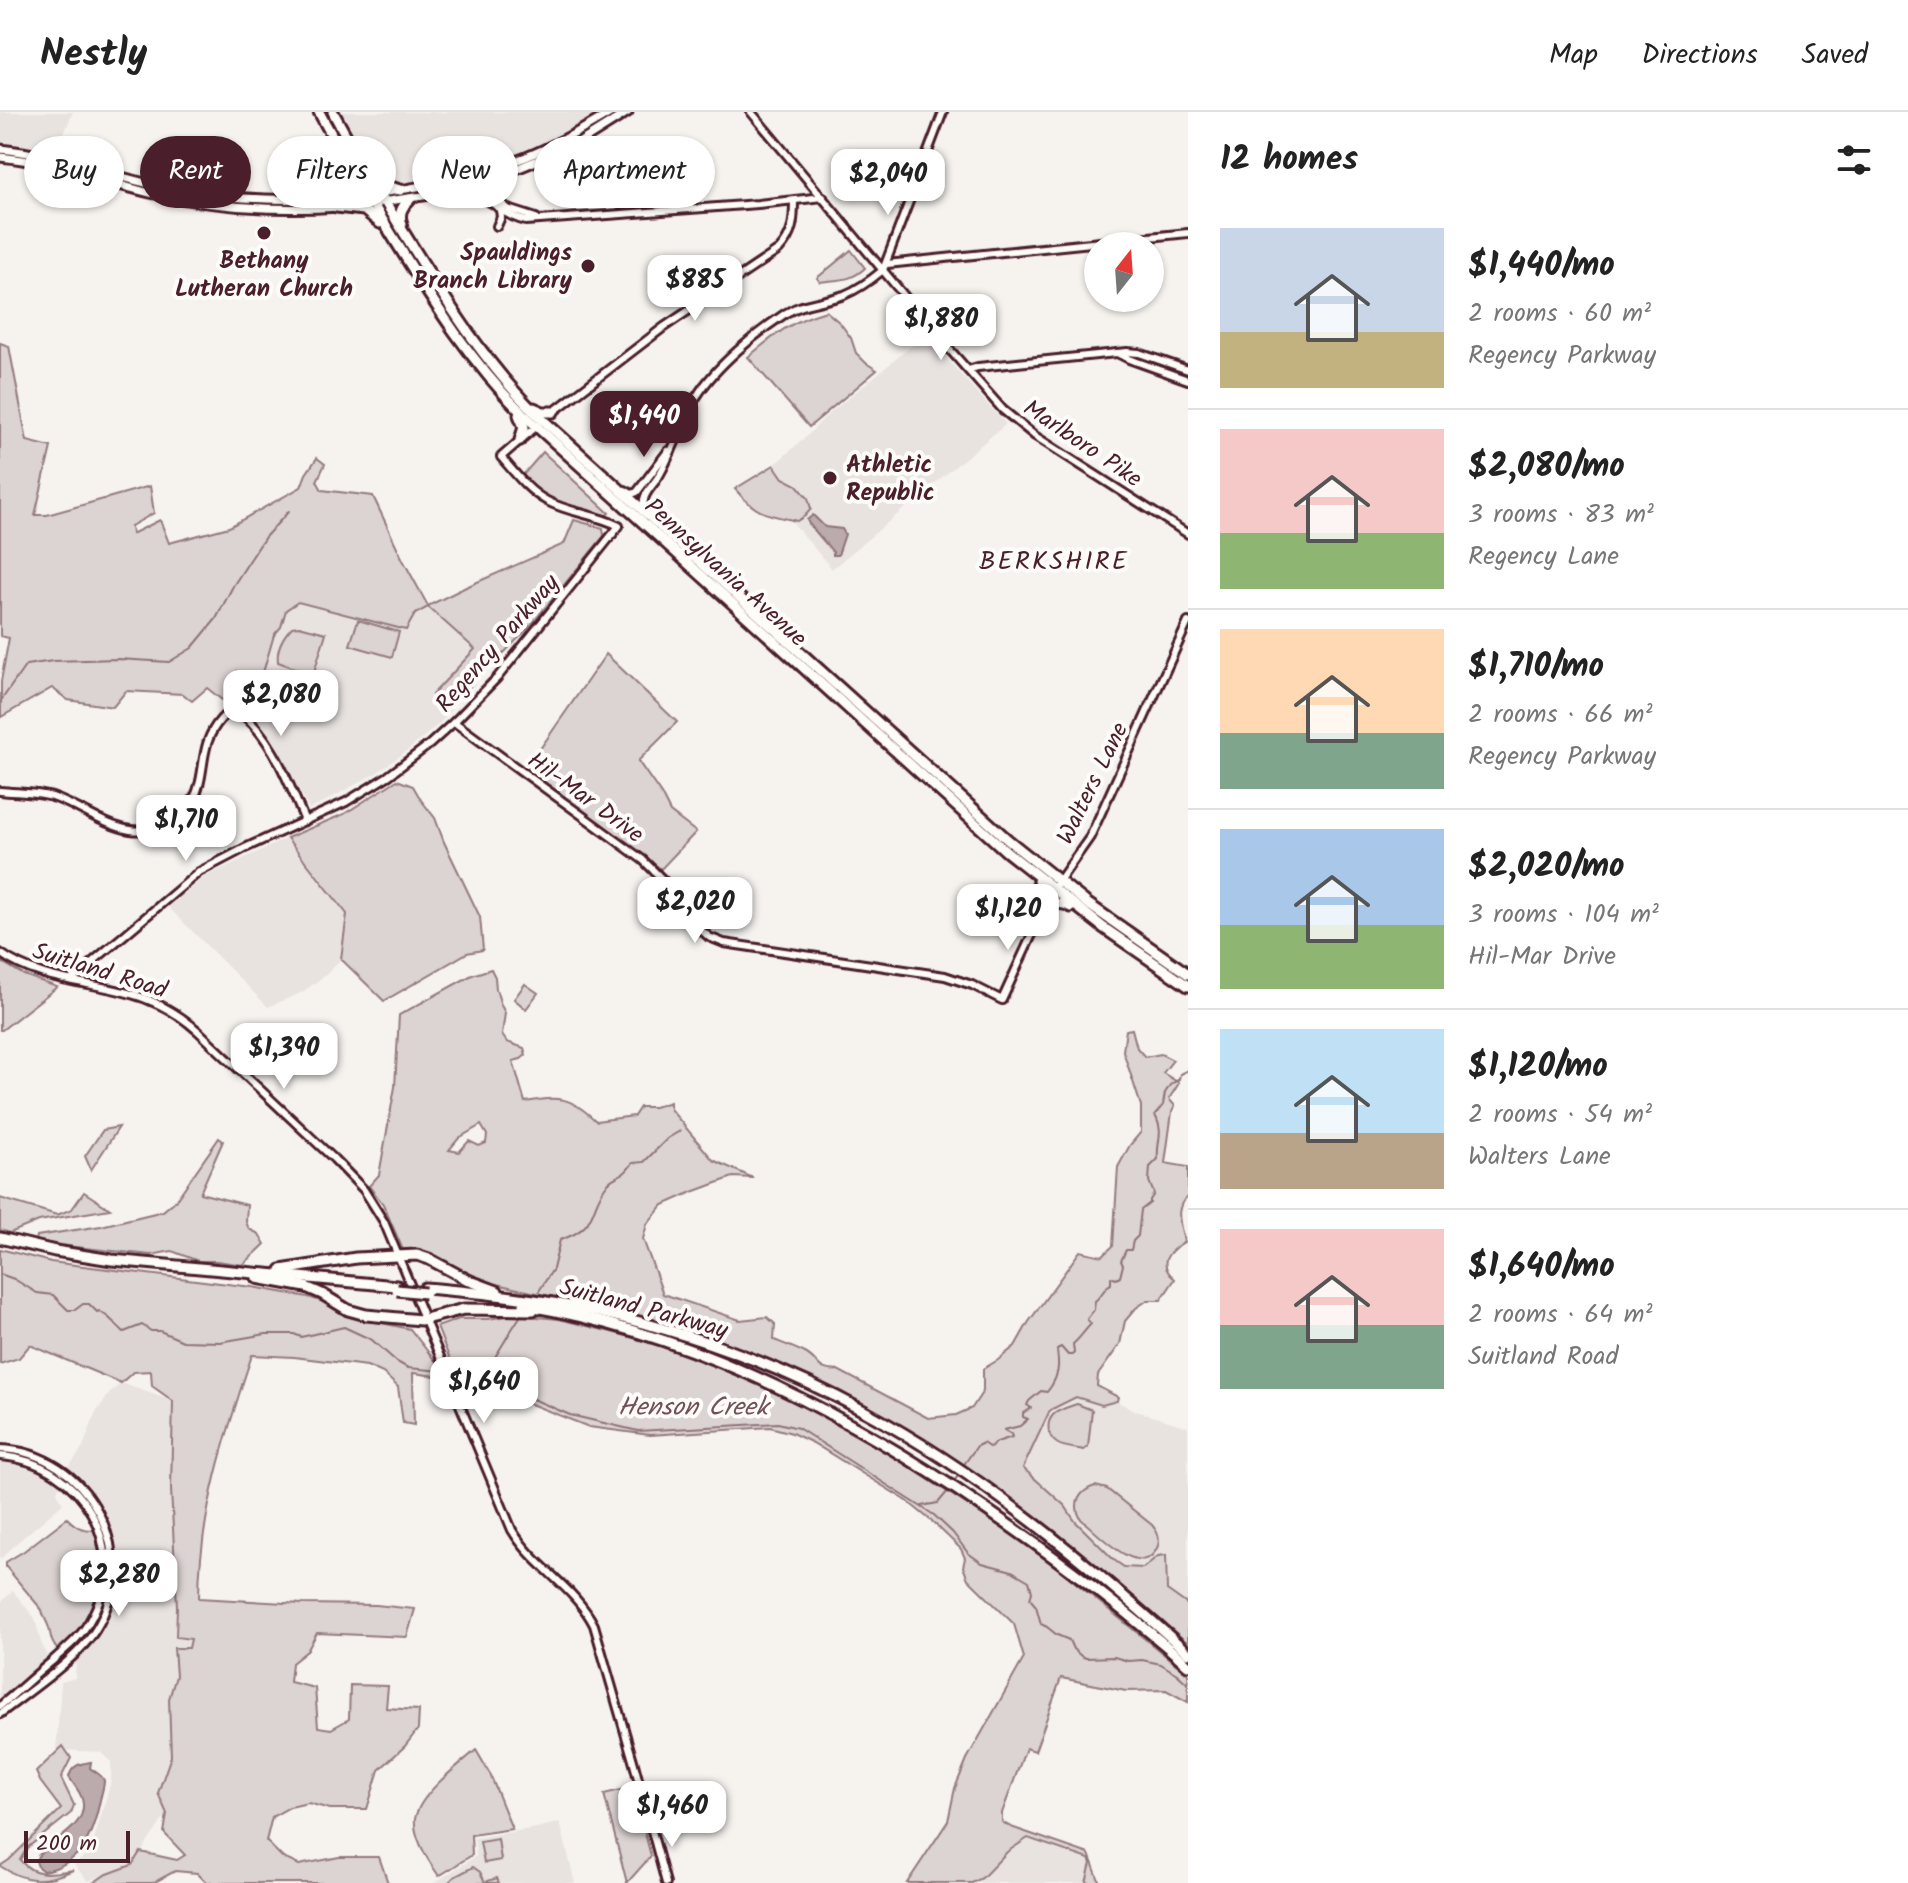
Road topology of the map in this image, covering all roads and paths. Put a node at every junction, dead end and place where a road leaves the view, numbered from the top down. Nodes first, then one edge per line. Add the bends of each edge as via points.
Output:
1 (319, 112) edge
2 (333, 112) edge
3 (612, 112) edge
4 (620, 112) edge
5 (628, 112) edge
6 (751, 112) edge
7 (943, 112) edge
8 (332, 136) edge
9 (347, 136) edge
10 (591, 136) joint
11 (0, 149) edge
12 (0, 157) edge
13 (518, 160) edge
14 (412, 187) edge
15 (396, 189) edge
16 (400, 190) junction
17 (396, 192) edge
18 (823, 197) junction
19 (396, 198) edge
20 (267, 199) edge
21 (410, 199) joint
22 (794, 201) junction
23 (267, 207) edge
24 (357, 208) edge
25 (375, 208) edge
26 (388, 208) edge
27 (506, 208) edge
28 (500, 210) joint
29 (540, 219) junction
30 (497, 226) dead end
31 (391, 233) junction
32 (1188, 233) edge
33 (408, 239) junction
34 (885, 267) junction
35 (1117, 353) junction
36 (968, 370) junction
37 (1188, 370) edge
38 (1188, 380) edge
39 (524, 402) junction
40 (513, 405) junction
41 (555, 410) junction
42 (539, 424) junction
43 (559, 435) junction
44 (523, 438) junction
45 (672, 444) junction
46 (558, 447) junction
47 (614, 484) junction
48 (645, 513) junction
49 (1188, 534) edge
50 (1188, 622) edge
51 (454, 722) junction
52 (0, 791) edge
53 (305, 821) junction
54 (1025, 866) junction
55 (1055, 885) junction
56 (1042, 912) junction
57 (1088, 916) junction
58 (0, 953) edge
59 (89, 964) junction
60 (1188, 974) edge
61 (71, 980) junction
62 (94, 985) junction
63 (1188, 986) edge
64 (1002, 1000) joint
65 (0, 1238) edge
66 (0, 1244) edge
67 (399, 1257) junction
68 (233, 1271) junction
69 (250, 1277) junction
70 (397, 1288) junction
71 (425, 1290) junction
72 (547, 1302) junction
73 (578, 1315) junction
74 (423, 1320) junction
75 (0, 1449) edge
76 (0, 1456) edge
77 (100, 1597) junction
78 (109, 1599) junction
79 (1188, 1653) edge
80 (1188, 1665) edge
81 (0, 1706) edge
82 (0, 1714) edge
83 (666, 1883) edge

1 - 8 highway, Pennsylvania Avenue
2 - 9 highway, Pennsylvania Avenue
3 - 13 main road
4 - 10 main road
5 - 10 main road
6 - 18 street, Marlboro Pike
7 - 34 street
11 - 20 main road via 177,190
12 - 23 main road via 176,198
14 - 16 main road
15 - 16 highway
16 - 17 main road
18 - 22 street
18 - 34 street, Marlboro Pike
19 - 21 main road
21 - 33 highway via 400,213
22 - 29 street
22 - 41 street via 792,231 779,250 664,327
24 - 31 highway
25 - 31 highway, Pennsylvania Avenue
26 - 33 highway, Pennsylvania Avenue
27 - 29 street
28 - 29 street via 523,220
28 - 30 street
31 - 40 highway, Pennsylvania Avenue via 454,334
32 - 34 street
33 - 39 highway, Pennsylvania Avenue via 465,330
34 - 36 street, Marlboro Pike
34 - 45 street via 866,284 793,309 762,332 707,381
35 - 36 street
35 - 37 street via 1139,353
35 - 38 street
36 - 49 street, Marlboro Pike via 1028,431
39 - 41 highway via 541,412
39 - 42 highway, Pennsylvania Avenue
40 - 42 highway, Pennsylvania Avenue
40 - 44 highway via 523,424
41 - 42 street
41 - 43 highway
42 - 43 highway, Pennsylvania Avenue
42 - 44 street
42 - 46 highway, Pennsylvania Avenue
43 - 47 highway, Pennsylvania Avenue
44 - 46 highway via 539,436
44 - 51 street, Regency Parkway via 501,457 532,491 619,526 497,678
45 - 47 street via 636,493
45 - 48 street via 642,500
46 - 54 highway, Pennsylvania Avenue
47 - 48 highway, Pennsylvania Avenue
48 - 55 highway, Pennsylvania Avenue
50 - 55 street, Walters Lane via 1090,837
51 - 53 street, Regency Parkway via 388,776
51 - 64 street, Hil-Mar Drive via 643,860 709,937 945,976
52 - 53 street via 52,797 116,828 157,828 191,802 213,729 233,709 253,725 280,763
53 - 59 street, Regency Parkway via 199,872
54 - 55 highway, Pennsylvania Avenue
54 - 56 highway via 1042,887
55 - 56 street, Walters Lane
55 - 57 highway, Pennsylvania Avenue
55 - 60 highway, Pennsylvania Avenue
56 - 57 highway via 1059,902
56 - 64 street, Walters Lane
57 - 63 highway, Pennsylvania Avenue
58 - 61 street, Suitland Road via 28,969
59 - 61 street, Regency Parkway
59 - 62 street
61 - 62 street, Suitland Road
62 - 67 street, Suitland Road via 156,1003 198,1031 354,1179 381,1216
65 - 68 highway, Suitland Parkway via 93,1257
66 - 69 highway, Suitland Parkway via 89,1261
67 - 68 highway
67 - 72 highway via 422,1256 485,1287
67 - 74 street, Suitland Road
68 - 70 highway, Suitland Parkway
69 - 70 highway, Suitland Parkway
69 - 74 highway via 306,1287 354,1313
70 - 71 highway, Suitland Parkway, bridge
71 - 72 highway, Suitland Parkway
71 - 73 highway, Suitland Parkway
72 - 79 highway, Suitland Parkway via 699,1341 784,1372 866,1412 1033,1523
73 - 74 highway via 469,1309
73 - 80 highway, Suitland Parkway via 732,1365 848,1424 1034,1542
74 - 83 street, Suitland Road via 515,1535 582,1605 594,1625
75 - 78 street via 57,1465 87,1492 111,1544
76 - 77 street via 50,1470 86,1504 104,1556
77 - 78 street
77 - 81 street via 81,1634
78 - 82 street via 81,1647

